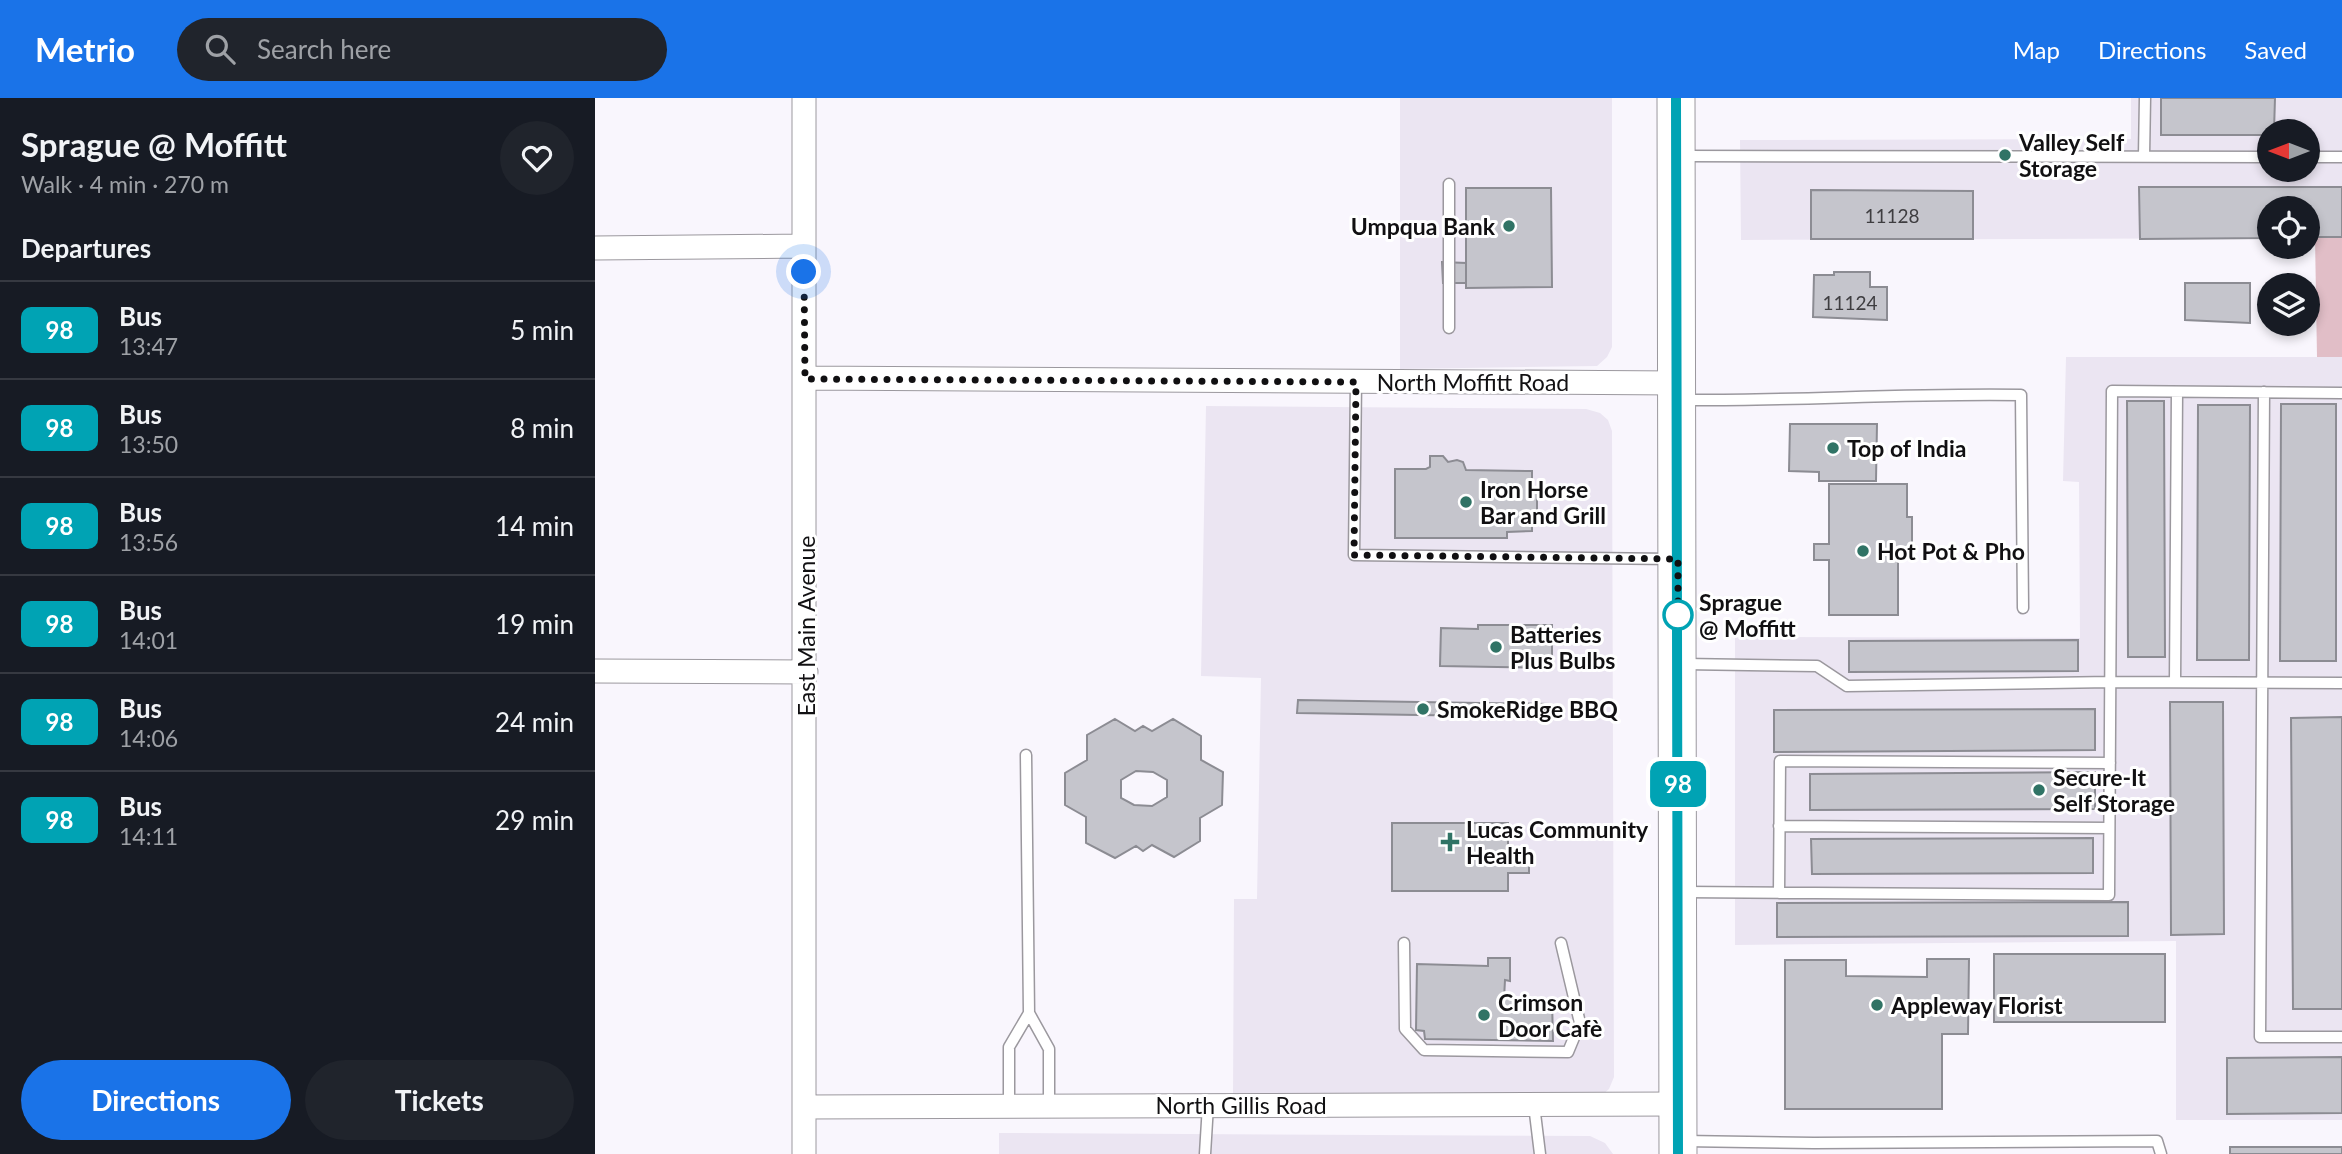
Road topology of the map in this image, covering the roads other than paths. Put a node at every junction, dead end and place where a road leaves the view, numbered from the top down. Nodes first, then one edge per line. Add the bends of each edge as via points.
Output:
1 (804, 98) edge
2 (1677, 98) edge
3 (2145, 98) edge
4 (1677, 156) junction
5 (2144, 156) junction
6 (2257, 157) edge
7 (2321, 157) edge
8 (2342, 157) edge
9 (1449, 184) dead end
10 (803, 246) junction
11 (595, 248) edge
12 (1449, 328) dead end
13 (805, 379) junction
14 (1356, 382) junction
15 (1678, 392) junction
16 (2177, 392) junction
17 (2264, 392) junction
18 (2342, 393) edge
19 (1678, 559) junction
20 (2023, 608) dead end
21 (1678, 664) junction
22 (595, 671) edge
23 (806, 672) junction
24 (2111, 682) junction
25 (2175, 682) junction
26 (2262, 682) junction
27 (2342, 683) edge
28 (1026, 755) dead end
29 (2110, 763) junction
30 (1779, 826) junction
31 (2109, 828) junction
32 (1678, 892) junction
33 (1779, 893) junction
34 (1404, 943) dead end
35 (1561, 943) dead end
36 (1029, 1013) junction
37 (2342, 1037) edge
38 (1534, 1104) junction
39 (1678, 1104) junction
40 (1208, 1105) junction
41 (1009, 1106) junction
42 (1049, 1106) junction
43 (804, 1107) junction
44 (1678, 1147) edge
45 (1814, 1149) edge
46 (804, 1154) edge
47 (1205, 1154) edge
48 (1540, 1154) edge
49 (2161, 1154) edge

1 - 10 street, East Main Avenue
2 - 4 main road
3 - 5 lane
4 - 5 lane
4 - 15 main road
5 - 6 lane
7 - 8 lane
9 - 12 lane
10 - 11 street
10 - 13 street, East Main Avenue
13 - 14 street, North Moffitt Road
13 - 23 street, East Main Avenue
14 - 15 street, North Moffitt Road
14 - 19 lane via 1354,555
15 - 19 main road
15 - 20 lane via 1792,401 1932,393 2021,395
16 - 17 lane
16 - 24 lane via 2112,391
16 - 25 lane
17 - 18 lane
17 - 26 lane
19 - 21 main road
21 - 24 lane via 1817,666 1847,686
21 - 32 main road
22 - 23 street
23 - 43 street, East Main Avenue
24 - 25 lane
24 - 29 lane
25 - 26 lane
26 - 27 lane
26 - 37 lane via 2260,1037
28 - 36 lane
29 - 30 lane via 1780,761
29 - 31 lane
30 - 31 lane
30 - 33 lane
31 - 33 lane via 2109,895
32 - 33 lane
32 - 39 main road
34 - 35 lane via 1405,1029 1424,1050 1568,1052 1580,1023
36 - 41 lane via 1009,1047
36 - 42 lane via 1049,1049
38 - 39 street, North Gillis Road
38 - 40 street, North Gillis Road
38 - 48 lane
39 - 44 main road
40 - 42 street, North Gillis Road
40 - 47 lane
41 - 42 street, North Gillis Road
41 - 43 street, North Gillis Road
43 - 46 street, East Main Avenue
44 - 45 lane
45 - 49 lane via 2157,1140

